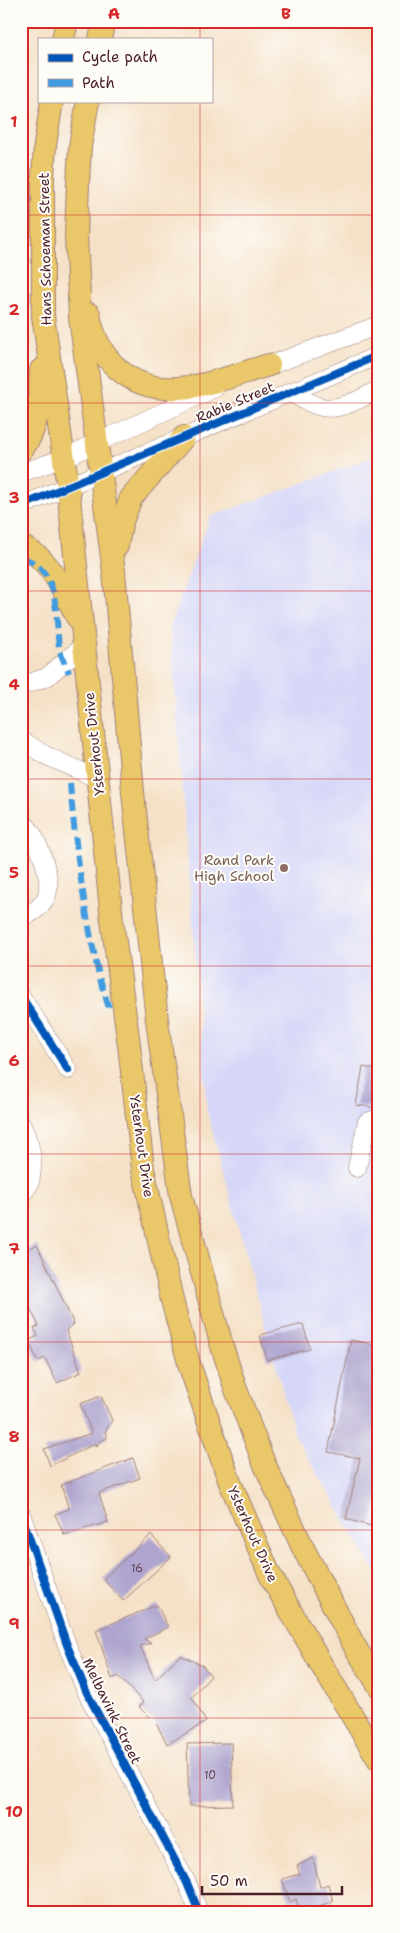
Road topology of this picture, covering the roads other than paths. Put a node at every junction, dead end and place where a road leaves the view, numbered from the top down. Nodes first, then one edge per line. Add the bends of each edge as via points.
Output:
1 (66, 21) edge
2 (104, 21) edge
3 (63, 38) edge
4 (100, 38) edge
5 (52, 102) edge
6 (88, 102) edge
7 (76, 236) junction
8 (44, 316) junction
9 (379, 325) edge
10 (379, 355) edge
11 (269, 365) junction
12 (379, 389) edge
13 (289, 392) junction
14 (184, 437) junction
15 (96, 443) junction
16 (21, 450) edge
17 (64, 458) junction
18 (102, 472) junction
19 (21, 473) edge
20 (68, 486) junction
21 (21, 506) edge
22 (21, 546) edge
23 (114, 572) junction
24 (84, 637) junction
25 (21, 686) edge
26 (26, 749) edge
27 (98, 779) junction
28 (21, 821) edge
29 (21, 917) edge
30 (21, 996) edge
31 (68, 1070) dead end
32 (379, 1118) edge
33 (21, 1124) edge
34 (357, 1168) dead end
35 (21, 1195) edge
36 (21, 1514) edge
37 (379, 1686) edge
38 (379, 1760) edge
39 (199, 1912) edge

1 - 3 main road
2 - 4 main road
5 - 8 main road, Hans Schoeman Street via 43,177
6 - 7 main road via 80,146
7 - 11 main road via 92,329 105,356 121,373 148,385 177,389
7 - 15 main road via 80,317
8 - 16 main road via 40,395 32,432
8 - 17 main road, Hans Schoeman Street
9 - 11 street, Rabie Street
10 - 13 street, Rabie Street
11 - 15 street, Rabie Street
12 - 13 street via 356,401 329,408 319,407
13 - 14 street, Rabie Street
14 - 18 street, Rabie Street
14 - 23 main road via 131,498 117,538
15 - 17 street, Rabie Street
15 - 18 main road
17 - 19 street, Rabie Street
17 - 20 main road, Hans Schoeman Street
18 - 20 street, Rabie Street
18 - 23 main road
20 - 21 street, Rabie Street
20 - 24 main road, Ysterhout Drive
22 - 24 main road via 46,564
23 - 37 main road via 151,960 181,1196 222,1346 264,1463 303,1548
24 - 25 street via 47,677
24 - 27 main road, Ysterhout Drive
26 - 27 street
27 - 38 main road, Ysterhout Drive via 143,1169 190,1367 229,1480 270,1576
28 - 29 street via 36,837 47,877 47,894 41,906
30 - 31 street
32 - 34 street via 367,1122
33 - 35 street via 29,1139 32,1162 30,1184
36 - 39 street, Melbavink Street via 66,1645 87,1693 187,1883

